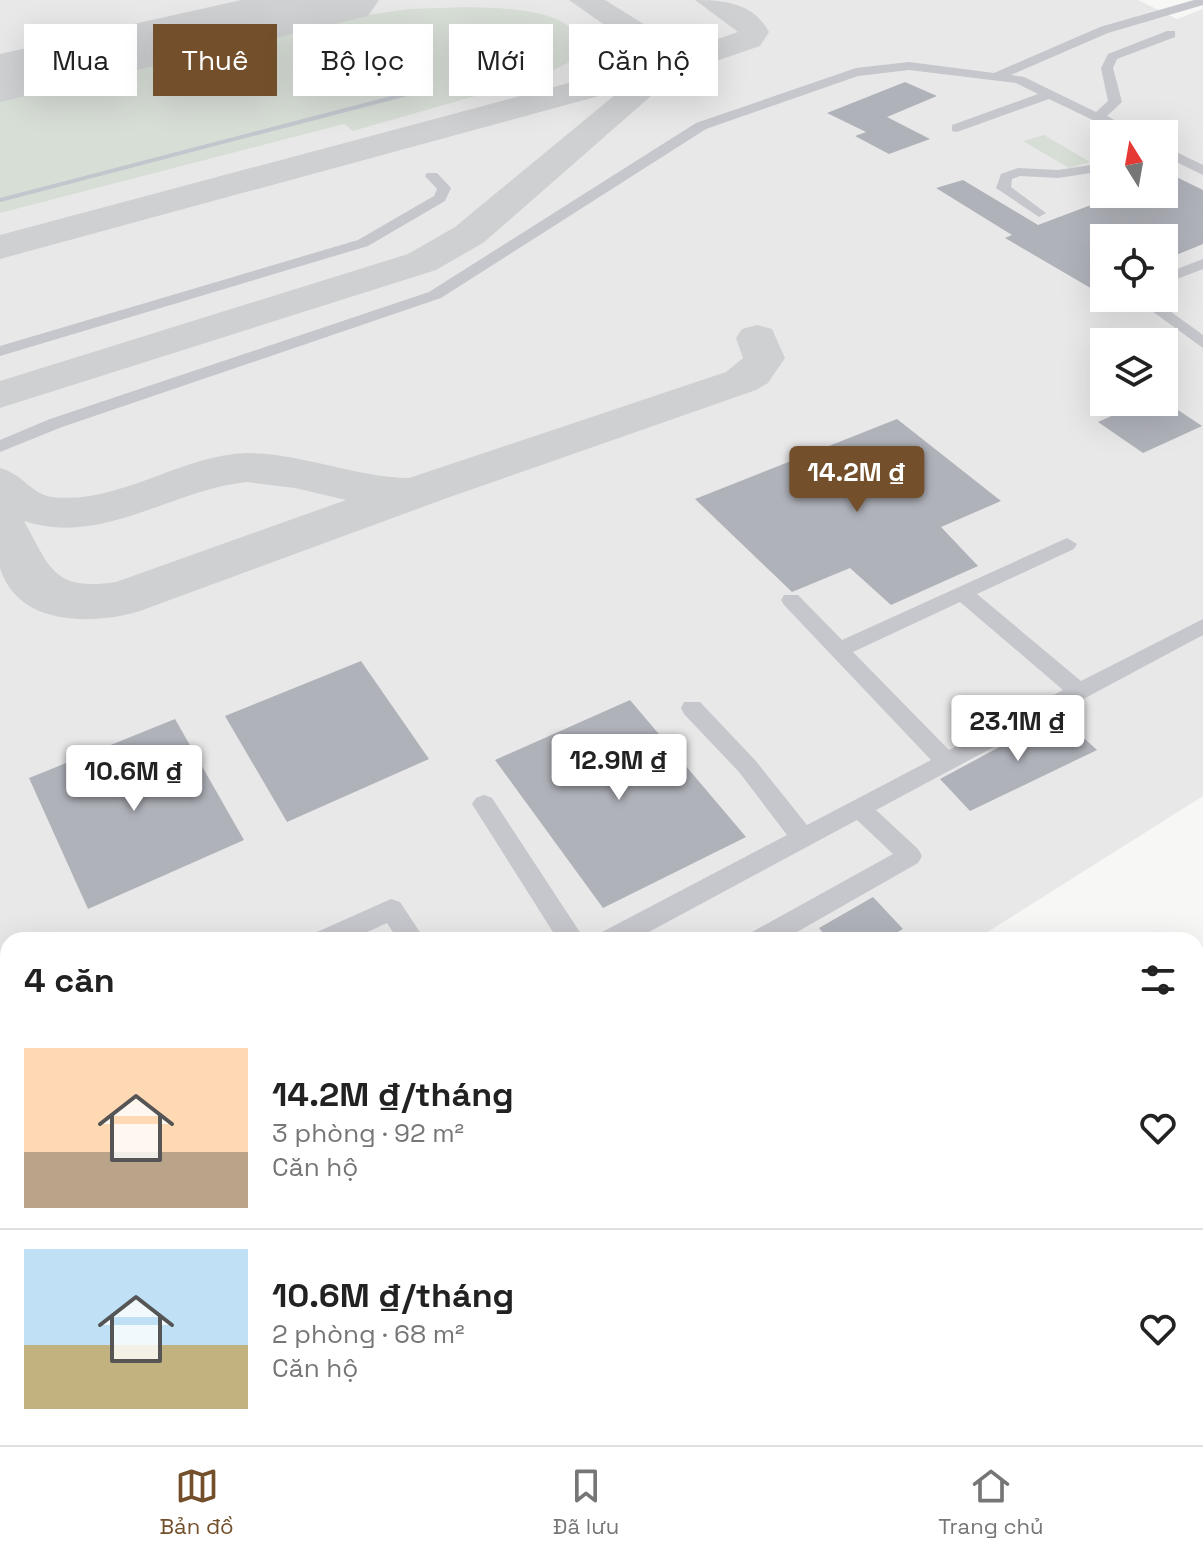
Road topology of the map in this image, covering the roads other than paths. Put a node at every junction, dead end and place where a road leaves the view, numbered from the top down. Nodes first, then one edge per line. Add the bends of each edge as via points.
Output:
1 (1203, 1) edge
2 (1171, 34) dead end
3 (997, 76) junction
4 (1050, 94) junction
5 (1099, 116) junction
6 (1107, 120) edge
7 (957, 128) dead end
8 (1178, 158) edge
9 (1090, 169) edge
10 (1203, 171) edge
11 (432, 176) dead end
12 (1039, 213) dead end
13 (1203, 264) edge
14 (1178, 274) edge
15 (1161, 312) edge
16 (1203, 343) edge
17 (0, 351) edge
18 (0, 446) edge
19 (1067, 544) dead end
20 (962, 592) junction
21 (791, 600) dead end
22 (1203, 626) edge
23 (841, 649) junction
24 (1078, 691) junction
25 (692, 708) dead end
26 (946, 761) junction
27 (484, 804) dead end
28 (859, 808) junction
29 (803, 838) junction
30 (343, 932) edge
31 (407, 932) edge
32 (567, 932) edge
33 (626, 932) edge
34 (775, 932) edge

1 - 3 street via 1104,30
2 - 5 street via 1112,57 1107,68 1115,102
3 - 4 street
3 - 18 street via 918,66 874,68 726,115 694,130 435,295
4 - 5 street
4 - 7 street
5 - 6 street
8 - 10 street
9 - 12 street via 1006,177 1003,188
11 - 17 street via 444,188 440,198 363,243
13 - 14 street
15 - 16 street
19 - 20 street
20 - 23 street
20 - 24 street
21 - 23 street
22 - 24 street
23 - 26 street
24 - 26 street
25 - 29 street via 747,766
26 - 28 street
27 - 32 street
28 - 29 street
28 - 34 street via 910,856
29 - 33 street
30 - 31 street via 391,909

